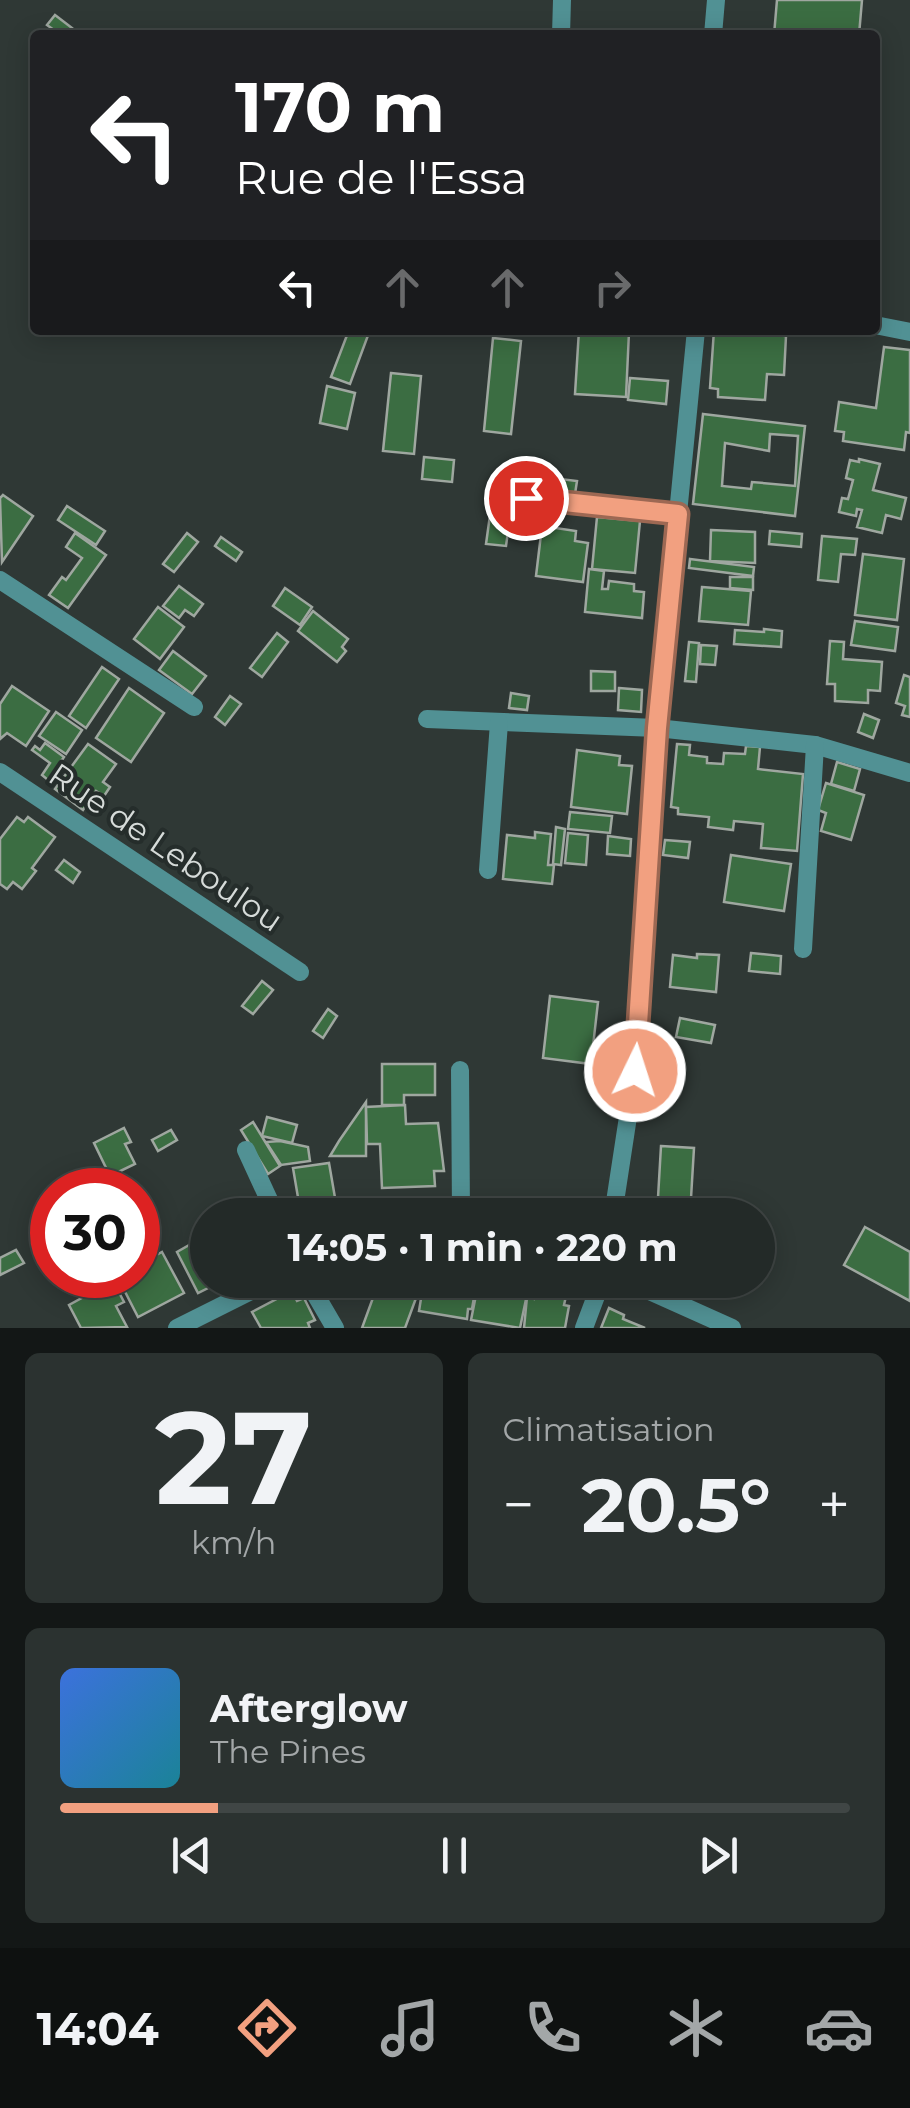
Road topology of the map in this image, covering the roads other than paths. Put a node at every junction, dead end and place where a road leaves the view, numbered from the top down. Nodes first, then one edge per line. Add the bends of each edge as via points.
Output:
1 (562, 0) edge
2 (716, 0) edge
3 (561, 30) edge
4 (713, 30) edge
5 (880, 326) edge
6 (910, 332) edge
7 (696, 335) edge
8 (526, 498) dead end
9 (678, 514) junction
10 (0, 580) edge
11 (194, 707) dead end
12 (427, 719) dead end
13 (499, 723) junction
14 (657, 728) junction
15 (815, 745) junction
16 (0, 772) edge
17 (910, 773) edge
18 (488, 870) dead end
19 (802, 949) dead end
20 (300, 972) dead end
21 (460, 1070) dead end
22 (246, 1150) dead end
23 (268, 1198) edge
24 (461, 1198) edge
25 (616, 1198) edge
26 (237, 1298) edge
27 (318, 1298) edge
28 (595, 1298) edge
29 (665, 1298) edge
30 (176, 1328) edge
31 (335, 1328) edge
32 (584, 1328) edge
33 (732, 1328) edge

1 - 3 street
2 - 4 street
5 - 6 street
7 - 9 street
8 - 9 street
9 - 14 street
10 - 11 street
12 - 13 street
13 - 14 street
13 - 18 street
14 - 15 street
14 - 25 street via 635,1071
15 - 17 street
15 - 19 street
16 - 20 street, Rue de Leboulou
21 - 24 street
22 - 23 street
26 - 30 street
27 - 31 street
28 - 32 street
29 - 33 street

